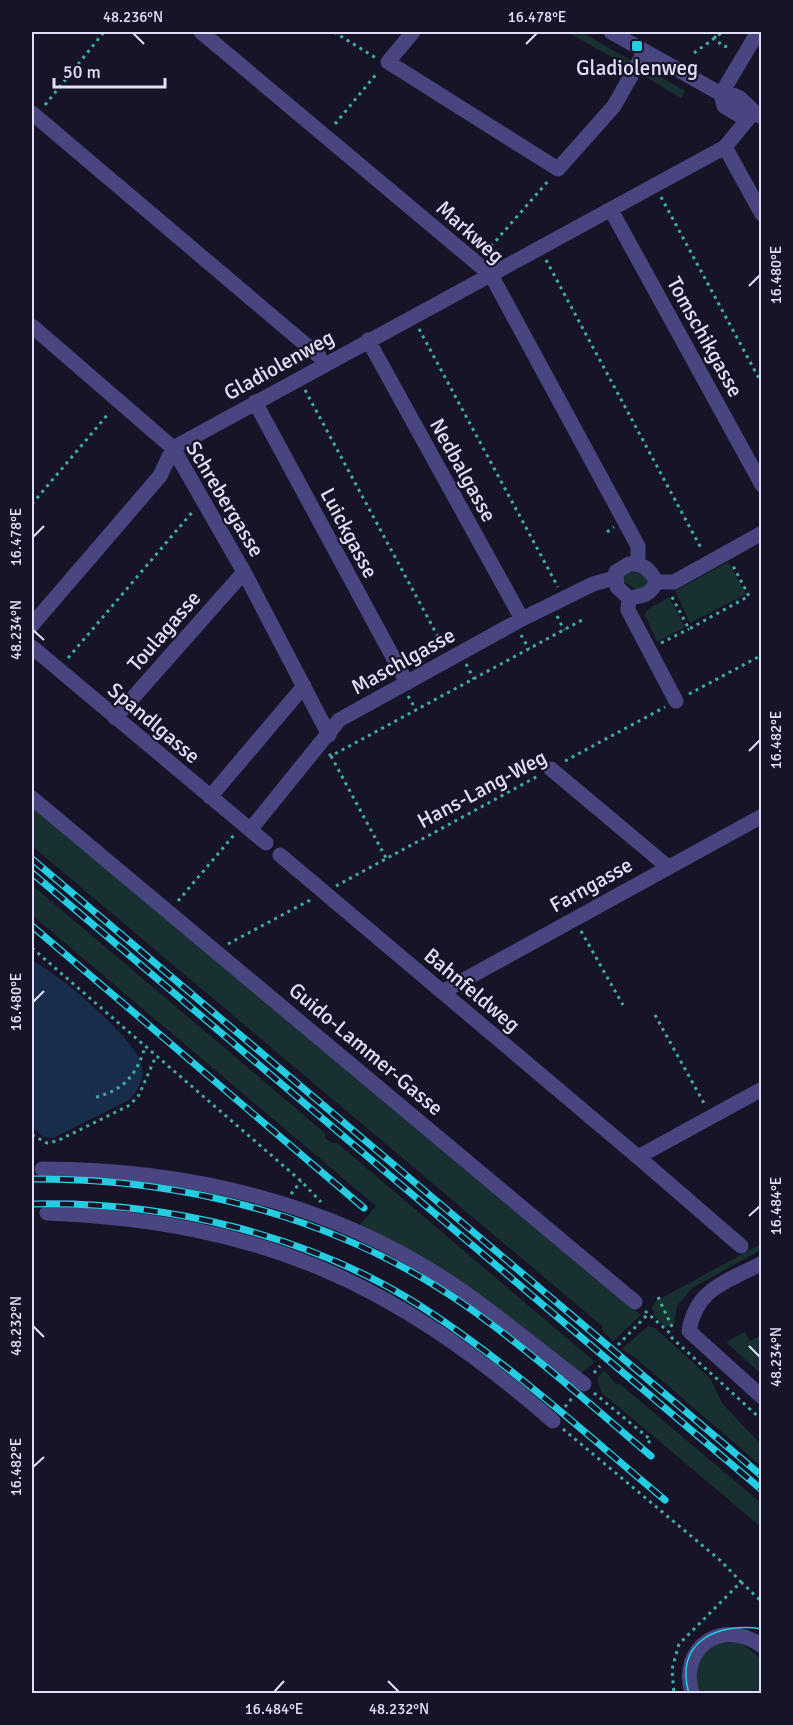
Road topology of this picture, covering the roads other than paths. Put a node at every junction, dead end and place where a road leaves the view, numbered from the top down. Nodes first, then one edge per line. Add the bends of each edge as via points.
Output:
1 (201, 32) edge
2 (413, 32) edge
3 (611, 32) edge
4 (758, 32) edge
5 (645, 51) junction
6 (721, 94) junction
7 (33, 115) edge
8 (757, 115) edge
9 (725, 147) junction
10 (611, 210) junction
11 (762, 214) edge
12 (490, 275) junction
13 (32, 326) edge
14 (368, 340) junction
15 (320, 356) dead end
16 (255, 402) junction
17 (173, 448) junction
18 (762, 485) edge
19 (762, 533) edge
20 (639, 564) junction
21 (244, 572) junction
22 (614, 578) junction
23 (656, 582) junction
24 (629, 598) junction
25 (32, 625) edge
26 (521, 626) junction
27 (32, 647) edge
28 (304, 686) junction
29 (407, 689) junction
30 (676, 701) road end
31 (115, 718) junction
32 (329, 735) junction
33 (551, 769) road end
34 (210, 797) junction
35 (32, 798) edge
36 (762, 816) edge
37 (247, 827) junction
38 (266, 843) dead end
39 (280, 855) dead end
40 (668, 867) junction
41 (442, 992) junction
42 (762, 1089) edge
43 (638, 1157) junction
44 (42, 1169) dead end
45 (47, 1213) dead end
46 (741, 1246) dead end
47 (762, 1263) edge
48 (635, 1302) road end
49 (584, 1384) road end
50 (762, 1396) edge
51 (553, 1420) road end
52 (762, 1646) edge
53 (692, 1694) edge

1 - 12 street, Markweg
2 - 5 street via 388,62 558,169 614,106
3 - 5 street
4 - 6 street
5 - 6 street
6 - 8 street via 724,106 739,115
7 - 15 street
8 - 9 street, Gladiolenweg
9 - 10 street, Gladiolenweg
9 - 11 street
10 - 12 street, Gladiolenweg
10 - 18 street, Tomschikgasse
12 - 14 street, Gladiolenweg
12 - 20 street, Markweg via 638,546
13 - 17 street, Schrebergasse
14 - 16 street, Gladiolenweg
14 - 26 street, Nedbalgasse
16 - 17 street, Gladiolenweg
16 - 29 street, Luickgasse
17 - 21 street, Schrebergasse
17 - 25 street via 160,476
19 - 23 street via 674,582
20 - 22 street via 622,567
20 - 23 street via 652,573
21 - 28 street, Schrebergasse
21 - 31 street, Toulagasse
22 - 24 street
22 - 26 street, Maschlgasse via 593,584
23 - 24 street via 653,591
24 - 30 street via 628,610
26 - 29 street, Maschlgasse
27 - 31 street, Spandlgasse
28 - 32 street, Schrebergasse
28 - 34 street
29 - 32 street, Maschlgasse via 339,720
31 - 34 street, Spandlgasse
32 - 37 street, Maschlgasse
33 - 40 street
34 - 37 street, Spandlgasse
35 - 48 street, Guido-Lammer-Gasse
36 - 40 street, Farngasse
37 - 38 street
39 - 41 street, Bahnfeldweg
40 - 41 street, Farngasse
41 - 43 street, Bahnfeldweg
42 - 43 street
43 - 46 street, Bahnfeldweg
44 - 49 street via 101,1169 162,1176 225,1188 313,1214 363,1235 447,1281
45 - 51 street via 168,1223 301,1259 385,1298 446,1335
47 - 50 street via 698,1301 682,1333
52 - 53 street via 738,1634 712,1638 691,1662

